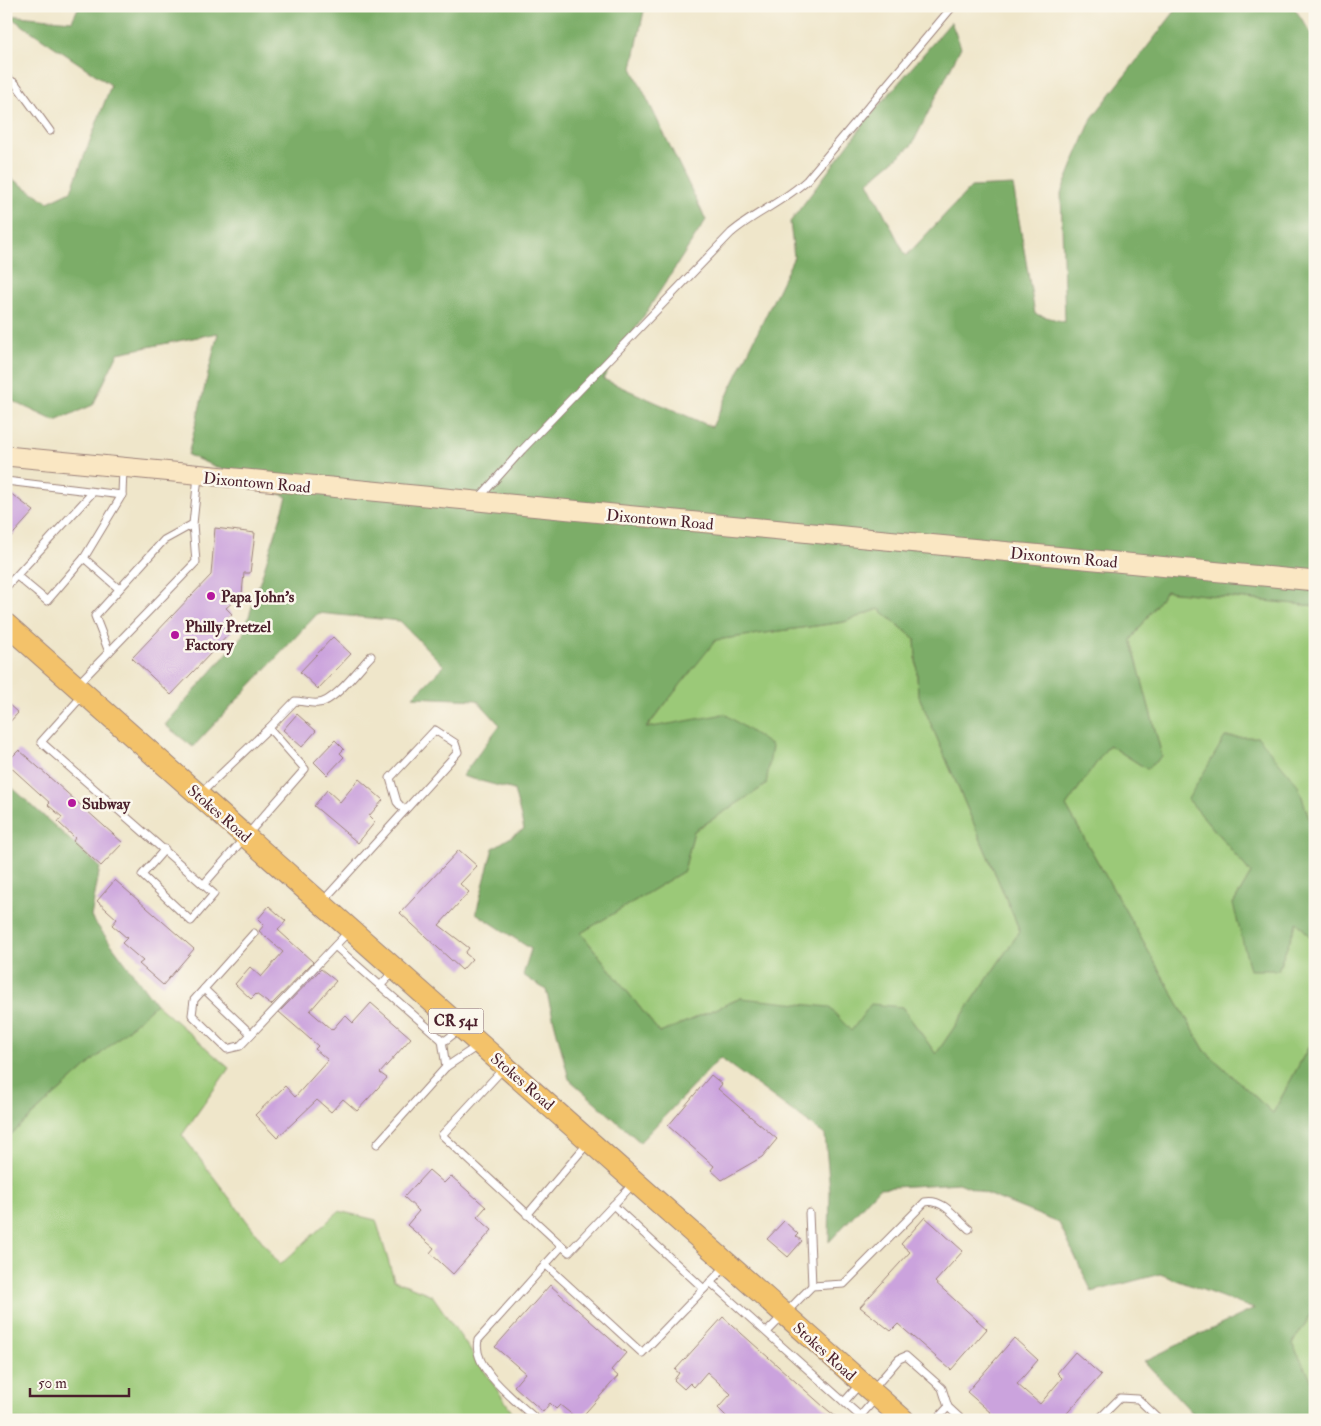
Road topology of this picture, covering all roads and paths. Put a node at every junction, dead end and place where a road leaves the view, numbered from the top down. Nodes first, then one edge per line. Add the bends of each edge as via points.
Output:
1 (953, 6) edge
2 (6, 78) edge
3 (50, 130) dead end
4 (6, 456) edge
5 (123, 469) junction
6 (198, 476) junction
7 (6, 481) edge
8 (93, 492) junction
9 (122, 496) junction
10 (475, 502) junction
11 (193, 524) junction
12 (84, 558) junction
13 (17, 576) junction
14 (1315, 581) edge
15 (6, 587) edge
16 (119, 589) junction
17 (6, 624) edge
18 (109, 652) junction
19 (371, 656) dead end
20 (80, 690) junction
21 (269, 728) junction
22 (199, 794) junction
23 (404, 810) junction
24 (246, 836) junction
25 (165, 849) junction
26 (204, 884) junction
27 (321, 902) junction
28 (351, 929) junction
29 (254, 933) dead end
30 (335, 946) junction
31 (396, 969) junction
32 (380, 986) junction
33 (204, 989) junction
34 (462, 1027) junction
35 (251, 1034) junction
36 (442, 1040) junction
37 (481, 1044) junction
38 (446, 1066) junction
39 (506, 1066) junction
40 (590, 1141) junction
41 (377, 1144) dead end
42 (636, 1181) junction
43 (613, 1205) junction
44 (809, 1213) dead end
45 (527, 1215) junction
46 (969, 1229) dead end
47 (562, 1246) junction
48 (545, 1264) junction
49 (728, 1264) junction
50 (710, 1282) junction
51 (812, 1286) junction
52 (704, 1288) junction
53 (784, 1314) junction
54 (767, 1332) junction
55 (870, 1390) junction
56 (844, 1402) junction
57 (948, 1407) junction
58 (858, 1418) edge
59 (537, 1420) edge
60 (904, 1420) edge
61 (936, 1420) edge
62 (962, 1420) edge
63 (1098, 1420) edge
64 (1160, 1420) edge

1 - 10 lane via 807,180 731,233
2 - 3 lane via 15,83
4 - 5 street, Dixontown Road
5 - 6 street, Dixontown Road
5 - 9 lane
6 - 10 street, Dixontown Road
6 - 11 lane
7 - 8 lane
8 - 9 lane
8 - 13 lane
9 - 12 lane
10 - 14 street, Dixontown Road
11 - 16 lane via 164,540
11 - 18 lane via 196,562
12 - 13 lane via 47,600
12 - 16 lane
13 - 15 lane
16 - 18 lane via 95,616
17 - 20 main road, Stokes Road / CR 541
18 - 20 lane
19 - 21 lane via 326,702 295,701
20 - 22 main road, Stokes Road / CR 541
20 - 25 lane via 42,742
21 - 22 lane
21 - 24 lane via 305,769
22 - 24 main road, Stokes Road / CR 541
23 - 23 lane via 458,752 455,743 435,730 390,778 397,802
23 - 27 lane
24 - 26 lane
24 - 27 main road, Stokes Road / CR 541
25 - 26 lane
25 - 26 lane via 142,876 191,921 214,894
27 - 28 main road, Stokes Road / CR 541
28 - 30 lane
28 - 31 main road, Stokes Road / CR 541
29 - 33 lane
30 - 32 lane
30 - 35 lane
31 - 32 lane
31 - 34 main road, Stokes Road / CR 541
32 - 36 lane
33 - 35 lane
33 - 35 lane via 194,1000 192,1015 227,1049 240,1046
34 - 36 lane
34 - 37 main road, Stokes Road / CR 541
36 - 38 lane
37 - 38 lane
37 - 39 main road, Stokes Road / CR 541
38 - 41 lane
39 - 40 main road, Stokes Road / CR 541
39 - 45 lane via 442,1135
40 - 42 main road, Stokes Road / CR 541
40 - 45 lane
42 - 43 lane
42 - 49 main road, Stokes Road / CR 541
43 - 47 lane via 569,1252
43 - 52 lane
44 - 51 lane
45 - 47 lane
46 - 51 lane via 940,1202 925,1202 844,1284
47 - 48 lane
48 - 52 lane via 642,1353
48 - 59 lane via 478,1340 476,1348 479,1358 500,1387
49 - 50 lane
49 - 53 main road, Stokes Road / CR 541
50 - 52 lane
50 - 54 lane
51 - 53 lane
53 - 54 lane
53 - 55 main road, Stokes Road / CR 541
54 - 56 lane
55 - 56 lane
55 - 57 lane via 899,1359 906,1356 942,1388
55 - 58 lane
55 - 60 main road, Stokes Road / CR 541
56 - 58 lane
57 - 61 lane
57 - 62 lane
63 - 64 lane via 1120,1398 1138,1399

